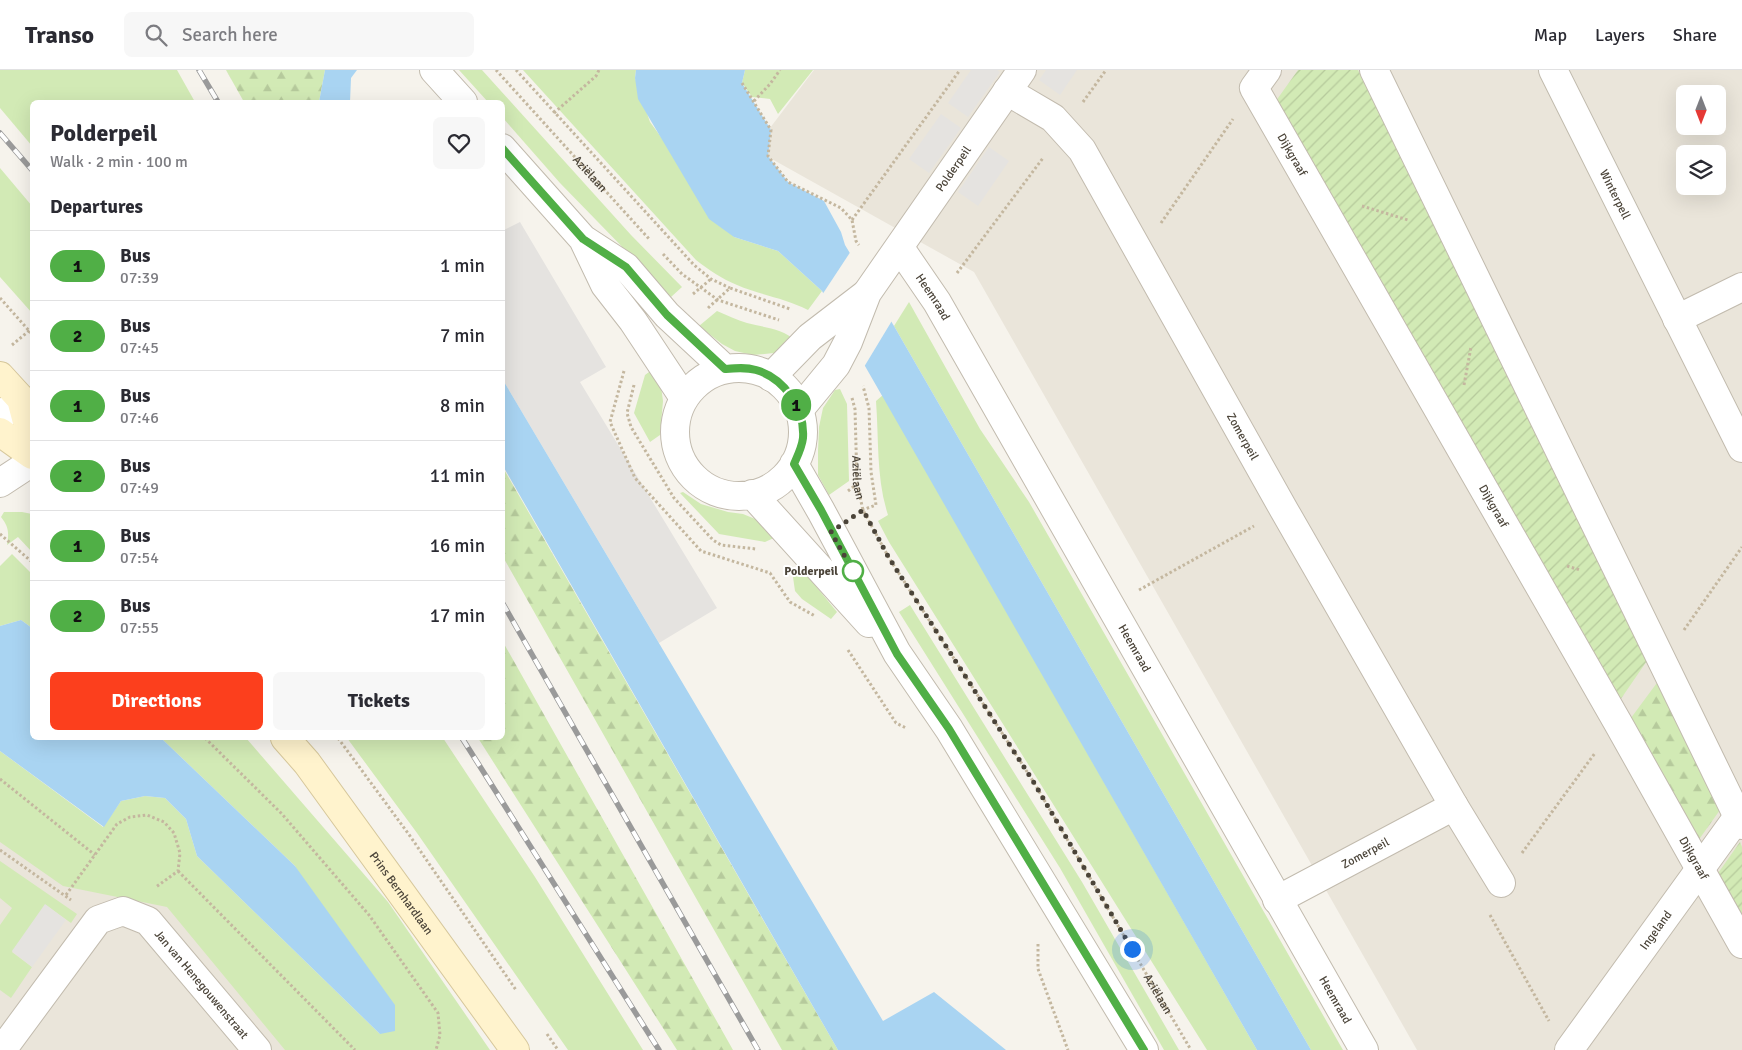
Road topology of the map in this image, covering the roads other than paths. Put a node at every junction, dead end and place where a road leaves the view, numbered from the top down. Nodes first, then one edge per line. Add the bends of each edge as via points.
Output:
1 (434, 70) edge
2 (1374, 70) edge
3 (1553, 70) edge
4 (1260, 79) edge
5 (1015, 81) edge
6 (460, 100) edge
7 (505, 151) edge
8 (583, 239) junction
9 (900, 248) junction
10 (1742, 287) edge
11 (1677, 319) junction
12 (840, 342) junction
13 (725, 369) junction
14 (0, 376) edge
15 (771, 376) junction
16 (684, 398) junction
17 (21, 399) junction
18 (799, 410) junction
19 (0, 417) edge
20 (0, 432) edge
21 (30, 433) edge
22 (1742, 448) edge
23 (30, 454) edge
24 (30, 463) edge
25 (794, 464) junction
26 (0, 483) edge
27 (752, 494) junction
28 (897, 654) junction
29 (287, 740) edge
30 (1454, 806) junction
31 (1741, 817) edge
32 (1700, 868) junction
33 (1501, 883) road end
34 (1277, 900) junction
35 (1742, 944) edge
36 (2, 1050) edge
37 (257, 1050) edge
38 (515, 1050) edge
39 (1144, 1050) edge
40 (1364, 1050) edge
41 (1569, 1050) edge

1 - 6 street
2 - 31 street
3 - 11 street, Winterpell
4 - 32 street, Dijkgraaf via 1314,191
5 - 9 street, Polderpeil
5 - 30 street, Zomerpeil via 1082,150
7 - 8 street
8 - 13 street via 626,267 675,322
8 - 16 street via 605,285
9 - 12 street, Polderpeil
9 - 34 street, Heemraad via 937,302
10 - 11 street
11 - 22 street, Winterpell
12 - 15 street via 810,337
12 - 18 street, Polderpeil
13 - 15 street via 749,369
13 - 16 street via 709,375
14 - 17 main road
15 - 18 street via 788,391
16 - 27 street via 675,436 682,462 700,482 718,492
17 - 19 street
17 - 21 main road
18 - 25 street via 803,438
20 - 23 main road
24 - 26 street
25 - 27 street via 776,483
25 - 28 street
27 - 28 street
28 - 39 street via 949,729
29 - 38 main road, Prins Bernhardlaan via 307,763
30 - 33 street, Zomerpeil
30 - 34 street, Zomerpeil
31 - 32 street, Ingeland
32 - 35 street, Dijkgraaf
32 - 41 street, Ingeland
34 - 40 street, Heemraad
36 - 37 street, Jan van Henegouwenstraat via 98,920 124,911 148,921

